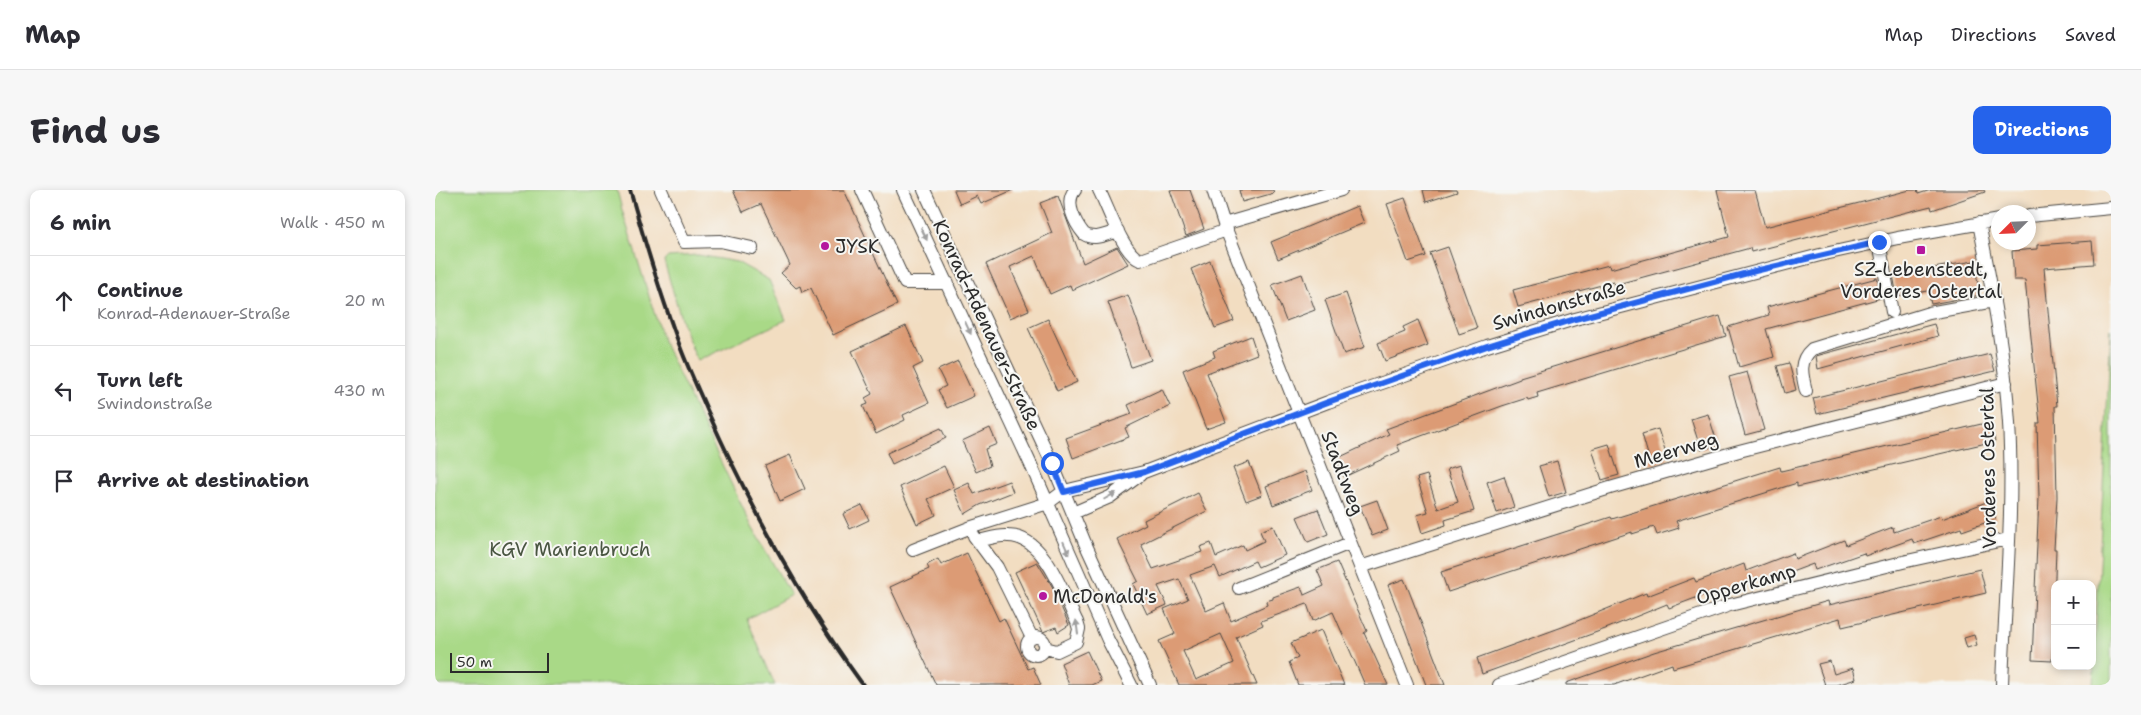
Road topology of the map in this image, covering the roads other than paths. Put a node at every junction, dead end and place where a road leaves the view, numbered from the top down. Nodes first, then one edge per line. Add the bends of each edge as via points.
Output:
1 (661, 190) edge
2 (862, 190) edge
3 (903, 190) edge
4 (924, 190) edge
5 (1075, 190) edge
6 (1099, 190) edge
7 (1213, 190) edge
8 (1341, 190) edge
9 (2111, 208) edge
10 (2036, 215) edge
11 (1991, 221) edge
12 (1979, 223) junction
13 (1226, 227) junction
14 (1118, 231) junction
15 (1879, 242) junction
16 (752, 248) dead end
17 (947, 284) junction
18 (1994, 301) junction
19 (1892, 312) dead end
20 (2006, 383) junction
21 (1806, 391) dead end
22 (1300, 413) junction
23 (1144, 472) junction
24 (1064, 492) junction
25 (1048, 503) junction
26 (1073, 513) junction
27 (969, 528) junction
28 (2009, 539) junction
29 (978, 541) junction
30 (1350, 543) junction
31 (913, 550) dead end
32 (1360, 566) junction
33 (1239, 588) dead end
34 (1131, 685) edge
35 (1150, 685) edge
36 (1407, 685) edge
37 (1499, 685) edge
38 (2002, 685) edge

1 - 16 street via 684,242 720,241
2 - 17 street via 905,283
3 -> 17 street, Konrad-Adenauer-Straße
4 - 24 street, Konrad-Adenauer-Straße
5 - 14 street via 1070,206 1084,234 1092,238
6 - 14 street
7 - 13 street, Stadtweg
8 - 13 street
9 - 10 street
11 - 12 street, Swindonstraße
12 - 15 street, Swindonstraße
12 - 18 street, Vorderes Ostertal
13 - 14 street via 1140,260 1134,258
13 - 22 street, Stadtweg
15 - 19 street
15 - 22 street, Swindonstraße via 1575,319 1487,346
17 -> 25 street, Konrad-Adenauer-Straße
18 - 20 street, Vorderes Ostertal
18 - 21 street via 1929,313 1812,349 1802,364
20 - 28 street, Vorderes Ostertal via 2011,488
20 - 32 street, Meerweg via 1729,454
22 - 23 street, Swindonstraße
22 - 30 street, Stadtweg
23 - 24 street, Swindonstraße
26 -> 23 street, Swindonstraße via 1110,497
24 - 25 street
24 - 26 street, Konrad-Adenauer-Straße
25 - 26 street
25 - 27 street
25 -> 34 street, Konrad-Adenauer-Straße
26 - 35 street, Konrad-Adenauer-Straße
27 - 29 street
27 - 31 street
28 - 37 street, Opperkamp via 1730,605
28 - 38 street, Vorderes Ostertal
29 -> 29 street via 997,567 1032,638 1027,648 1031,653 1039,655 1045,648 1057,651 1075,642 1079,629 1077,622 1045,556 1020,538 1009,536
30 - 32 street, Stadtweg
30 - 33 street
32 - 36 street, Stadtweg

